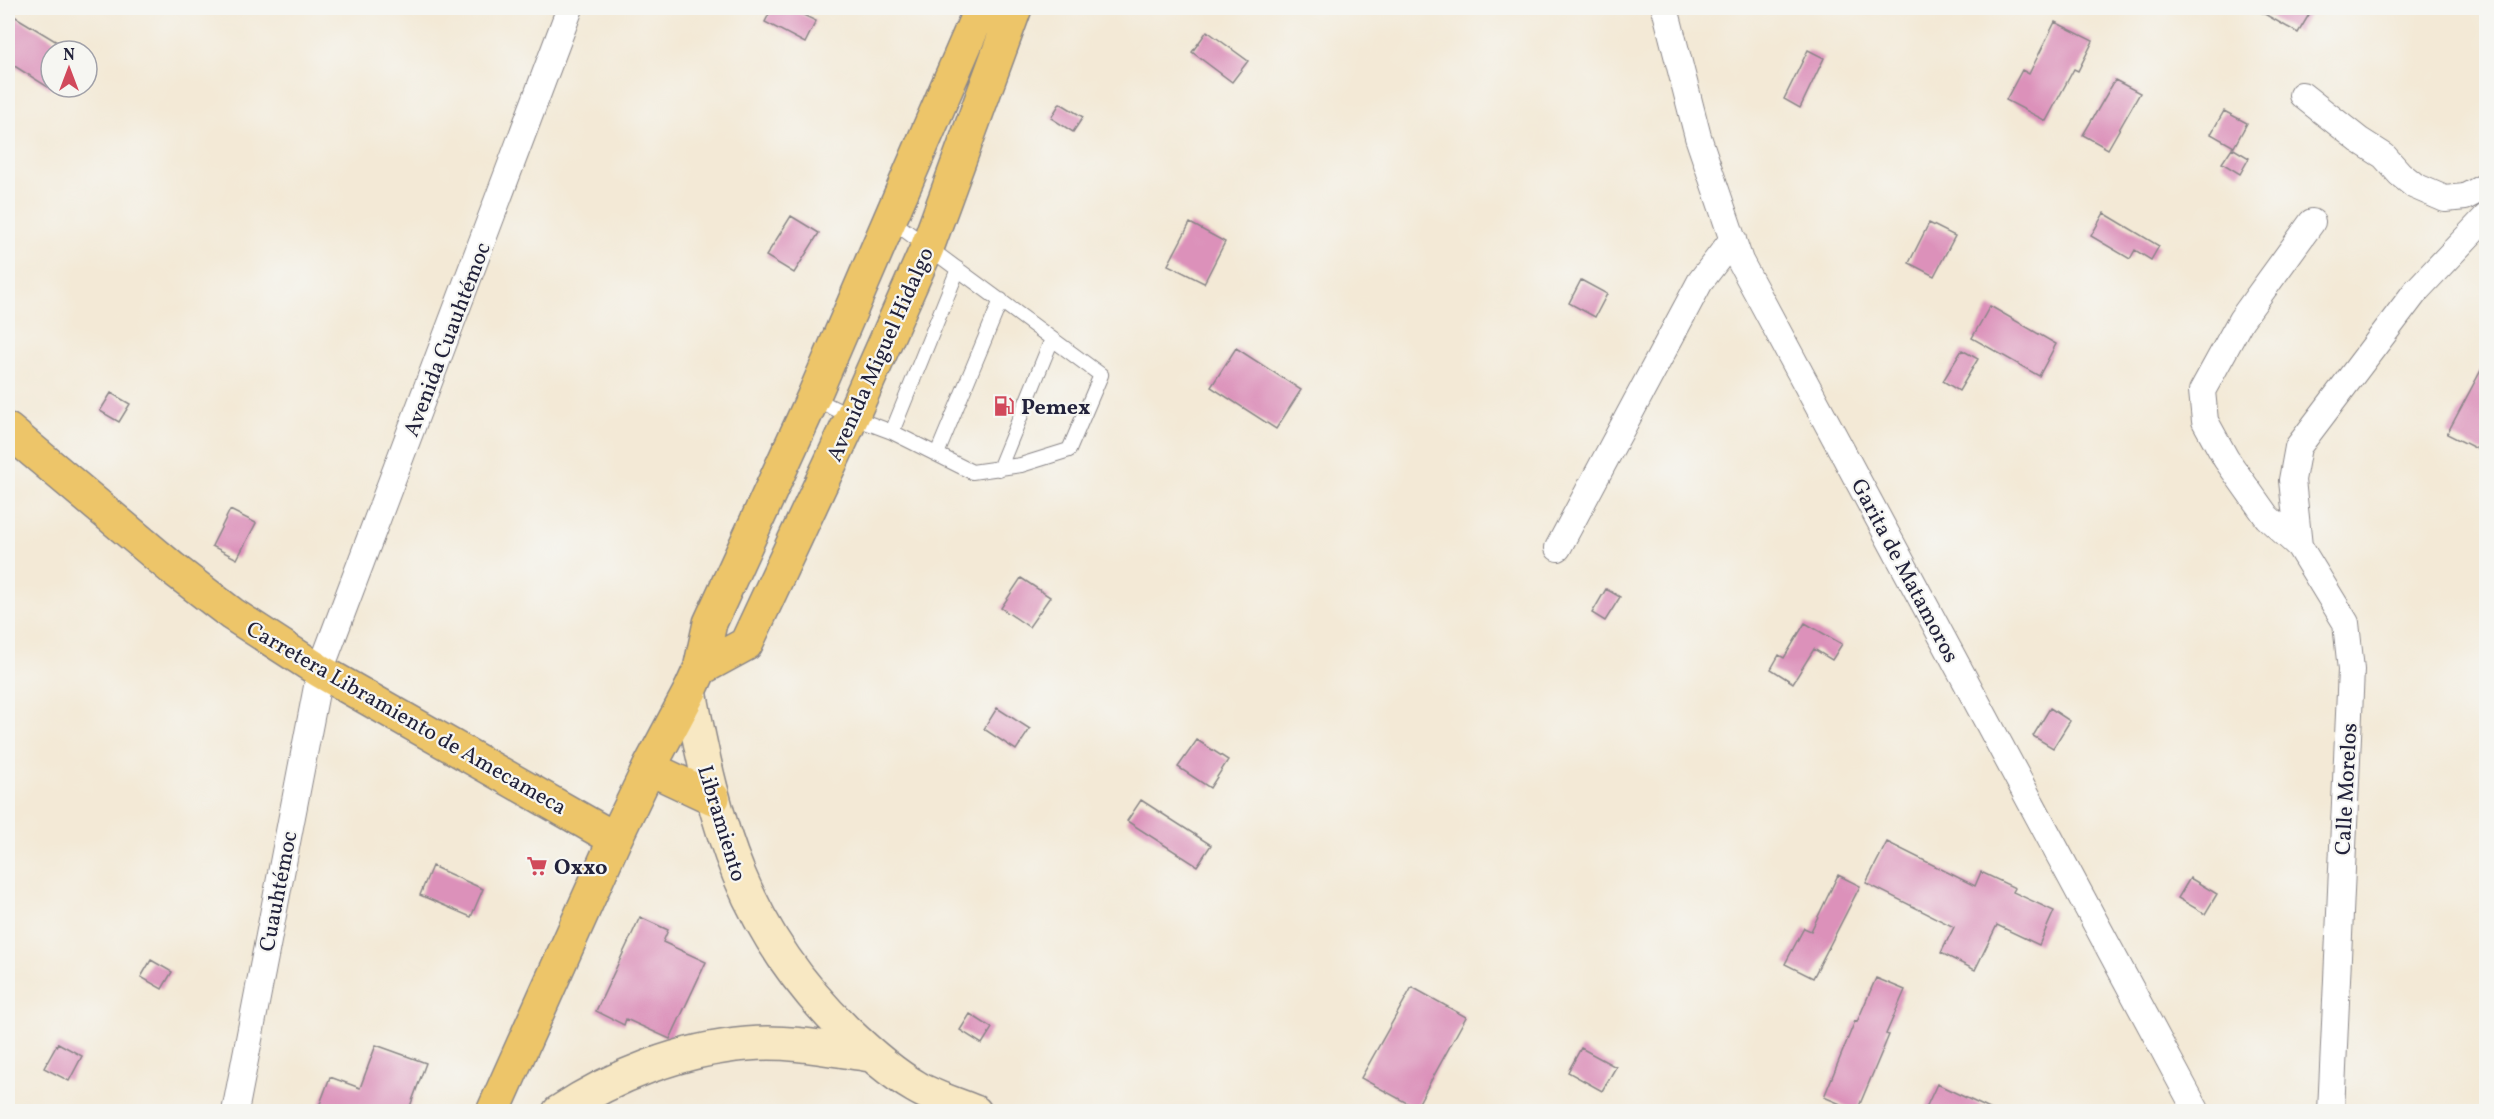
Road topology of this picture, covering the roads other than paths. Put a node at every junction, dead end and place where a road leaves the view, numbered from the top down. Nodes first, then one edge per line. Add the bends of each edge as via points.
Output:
1 (570, 8) edge
2 (981, 8) edge
3 (1015, 8) edge
4 (1665, 8) edge
5 (2302, 95) dead end
6 (2487, 186) edge
7 (2487, 217) edge
8 (891, 220) junction
9 (2312, 222) dead end
10 (1733, 239) junction
11 (927, 248) junction
12 (958, 269) junction
13 (1001, 300) junction
14 (1052, 339) junction
15 (813, 398) junction
16 (852, 417) junction
17 (8, 430) edge
18 (892, 432) junction
19 (937, 454) junction
20 (999, 469) junction
21 (2298, 535) junction
22 (1558, 548) dead end
23 (320, 671) junction
24 (695, 680) junction
25 (649, 768) junction
26 (713, 798) junction
27 (615, 839) junction
28 (871, 1055) junction
29 (923, 1100) edge
30 (234, 1112) edge
31 (493, 1112) edge
32 (559, 1112) edge
33 (975, 1112) edge
34 (2197, 1112) edge
35 (2331, 1112) edge

1 - 23 street, Avenida Cuauhtémoc
2 - 8 main road, Avenida Miguel Hidalgo
3 - 11 main road, Avenida Miguel Hidalgo
4 - 10 street, Garita de Matamoros via 1698,137
5 - 6 street via 2415,186 2445,199 2464,197
7 - 21 street, Calle Morelos via 2416,291 2298,447 2292,480
8 - 11 lane
8 - 15 main road, Avenida Miguel Hidalgo
9 - 21 street via 2241,320 2202,391 2205,421 2226,459 2267,517
10 - 22 street via 1700,282
10 - 34 street, Garita de Matamoros via 1740,261
11 - 12 lane
11 - 16 main road, Avenida Miguel Hidalgo
12 - 13 lane
12 - 18 lane
13 - 14 lane
13 - 19 lane
14 - 20 lane
14 - 20 lane via 1101,375 1069,450
15 - 16 lane
15 - 24 main road, Avenida Miguel Hidalgo via 710,623
16 - 18 lane
16 - 24 main road, Avenida Miguel Hidalgo via 746,644
17 - 23 main road, Carretera Libramiento de Amecameca via 172,568 232,614
18 - 19 lane
19 - 20 lane via 972,472
21 - 35 street, Calle Morelos via 2346,623 2351,670
23 - 27 main road, Carretera Libramiento de Amecameca
23 - 30 street, Cuauhtémoc
24 - 25 main road, Avenida Miguel Hidalgo
24 - 26 main road, Libramiento via 700,747
25 - 26 main road
25 - 27 main road, Avenida Miguel Hidalgo
26 - 28 main road, Libramiento via 727,847 772,944 826,1012
27 - 31 main road, Avenida Miguel Hidalgo
28 - 29 main road, Libramiento
28 - 32 main road via 792,1044 747,1044 700,1051 610,1083
29 - 33 main road, Libramiento

